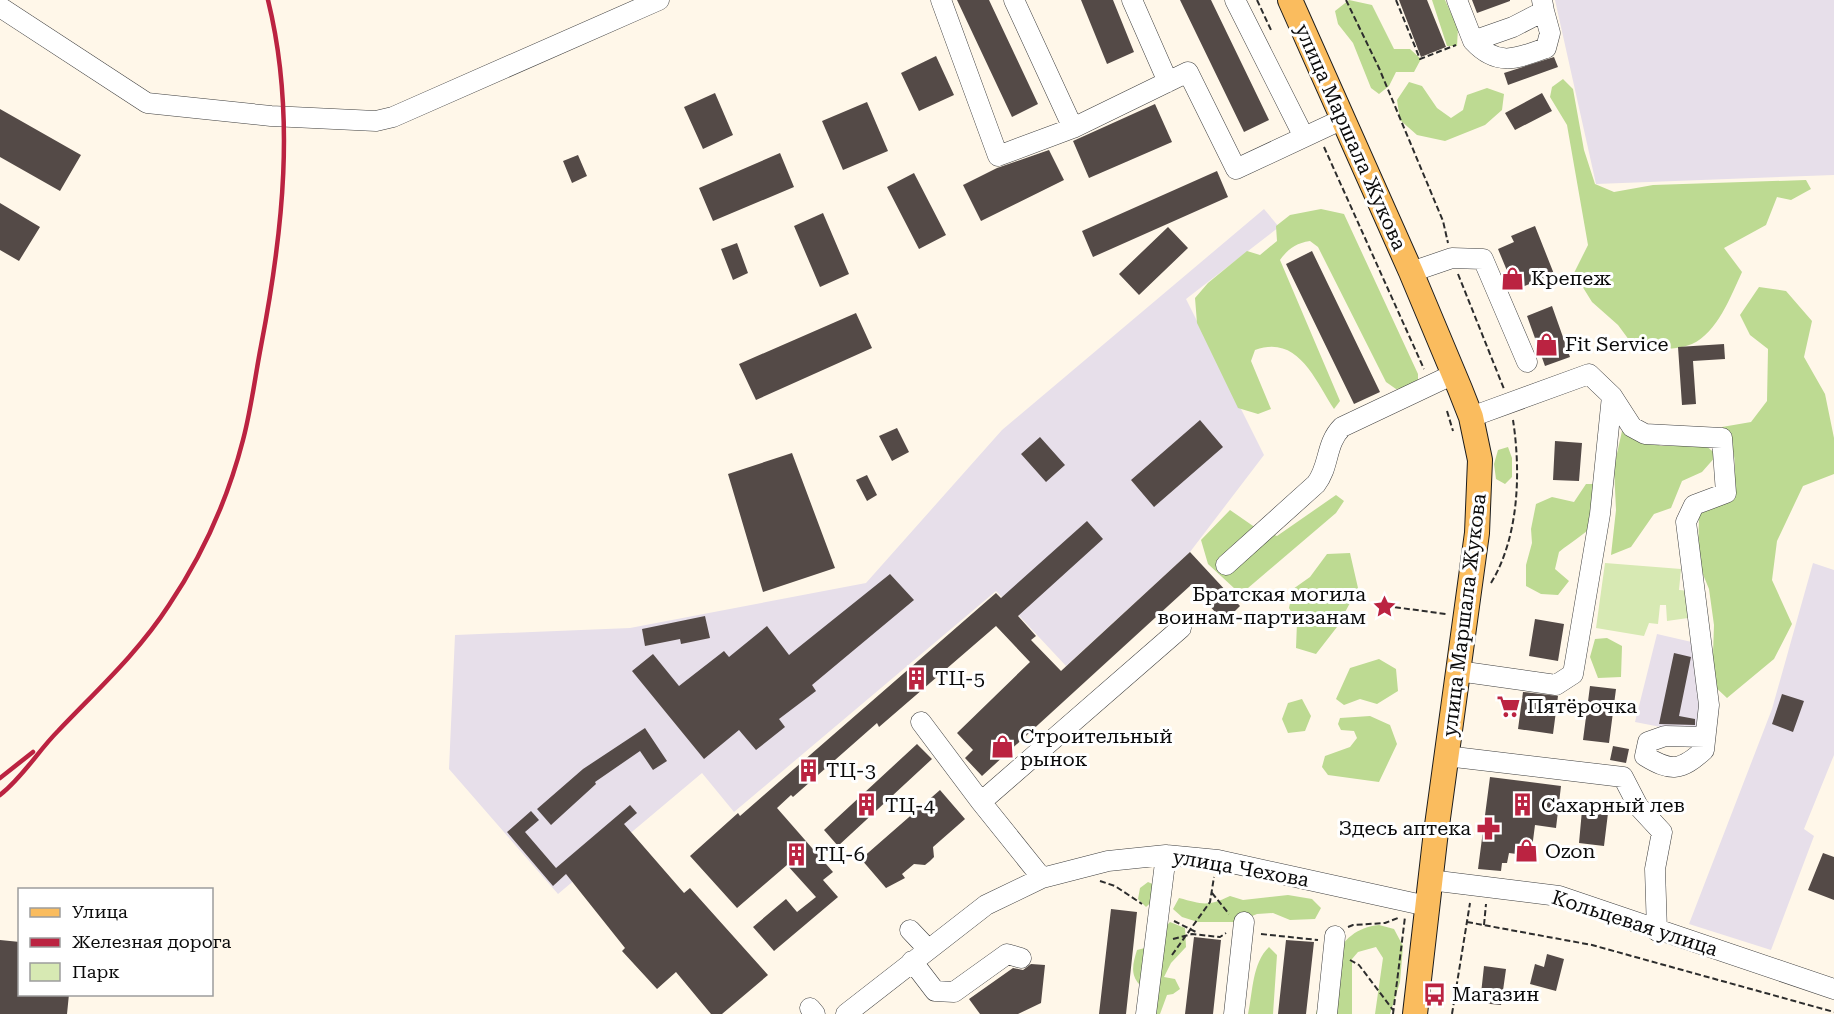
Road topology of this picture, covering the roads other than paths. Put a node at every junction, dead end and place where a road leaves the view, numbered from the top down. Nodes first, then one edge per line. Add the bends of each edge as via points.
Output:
1 (659, 0) edge
2 (941, 0) edge
3 (1014, 0) edge
4 (1132, 0) edge
5 (1235, 0) edge
6 (1290, 0) edge
7 (1457, 0) edge
8 (1543, 5) edge
9 (0, 7) edge
10 (1473, 40) junction
11 (1168, 82) junction
12 (1343, 119) junction
13 (1073, 128) junction
14 (1312, 138) junction
15 (1412, 272) junction
16 (1527, 362) dead end
17 (1454, 374) junction
18 (1612, 396) junction
19 (1471, 417) junction
20 (1226, 565) dead end
21 (1181, 628) dead end
22 (1458, 671) junction
23 (921, 722) dead end
24 (1705, 737) dead end
25 (1446, 756) junction
26 (981, 802) junction
27 (1166, 855) junction
28 (1042, 878) junction
29 (1430, 880) junction
30 (1427, 906) junction
31 (1238, 920) road end
32 (910, 930) dead end
33 (1658, 931) junction
34 (1335, 939) road end
35 (927, 948) junction
36 (1021, 958) dead end
37 (912, 961) junction
38 (1834, 989) edge
39 (1404, 1012) edge
40 (846, 1014) edge
41 (1146, 1014) edge
42 (1234, 1014) edge
43 (1327, 1014) edge

1 - 9 street via 393,117 376,121 271,116 147,103
2 - 13 street via 998,156
3 - 13 street
4 - 11 street
5 - 14 street
6 - 12 main road, улица Маршала Жукова
7 - 10 street
8 - 10 street via 1513,27
8 - 10 street via 1550,33 1546,48 1511,61 1484,52
11 - 13 street
11 - 14 street via 1188,72 1236,169
12 - 14 street
12 - 15 main road, улица Маршала Жукова
15 - 16 street via 1452,258 1482,259
15 - 17 main road, улица Маршала Жукова
17 - 19 main road, улица Маршала Жукова
17 - 20 street via 1342,427 1332,439 1324,471 1316,484
18 - 19 street via 1589,374
18 - 22 street via 1600,514 1574,674 1556,685
18 - 24 street via 1632,427 1646,434 1722,438 1726,492 1694,505 1686,522 1709,705
19 - 22 main road, улица Маршала Жукова via 1479,460 1479,511
21 - 26 street
22 - 25 main road, улица Маршала Жукова
23 - 26 street
25 - 29 main road, улица Маршала Жукова
25 - 33 street via 1623,777 1638,806 1662,832 1655,869
26 - 28 street via 1002,838
27 - 28 street, улица Чехова via 1107,861
27 - 30 street, улица Чехова via 1218,860
27 - 41 street
28 - 35 street, улица Чехова via 986,905
29 - 30 main road, улица Маршала Жукова
29 - 33 street, Кольцевая улица via 1559,896
30 - 39 main road, улица Маршала Жукова
31 - 42 street
32 - 35 street
33 - 38 street, Кольцевая улица
34 - 43 street
35 - 37 street, улица Чехова
36 - 37 street via 1007,954 954,992 935,991
37 - 40 street, улица Чехова

